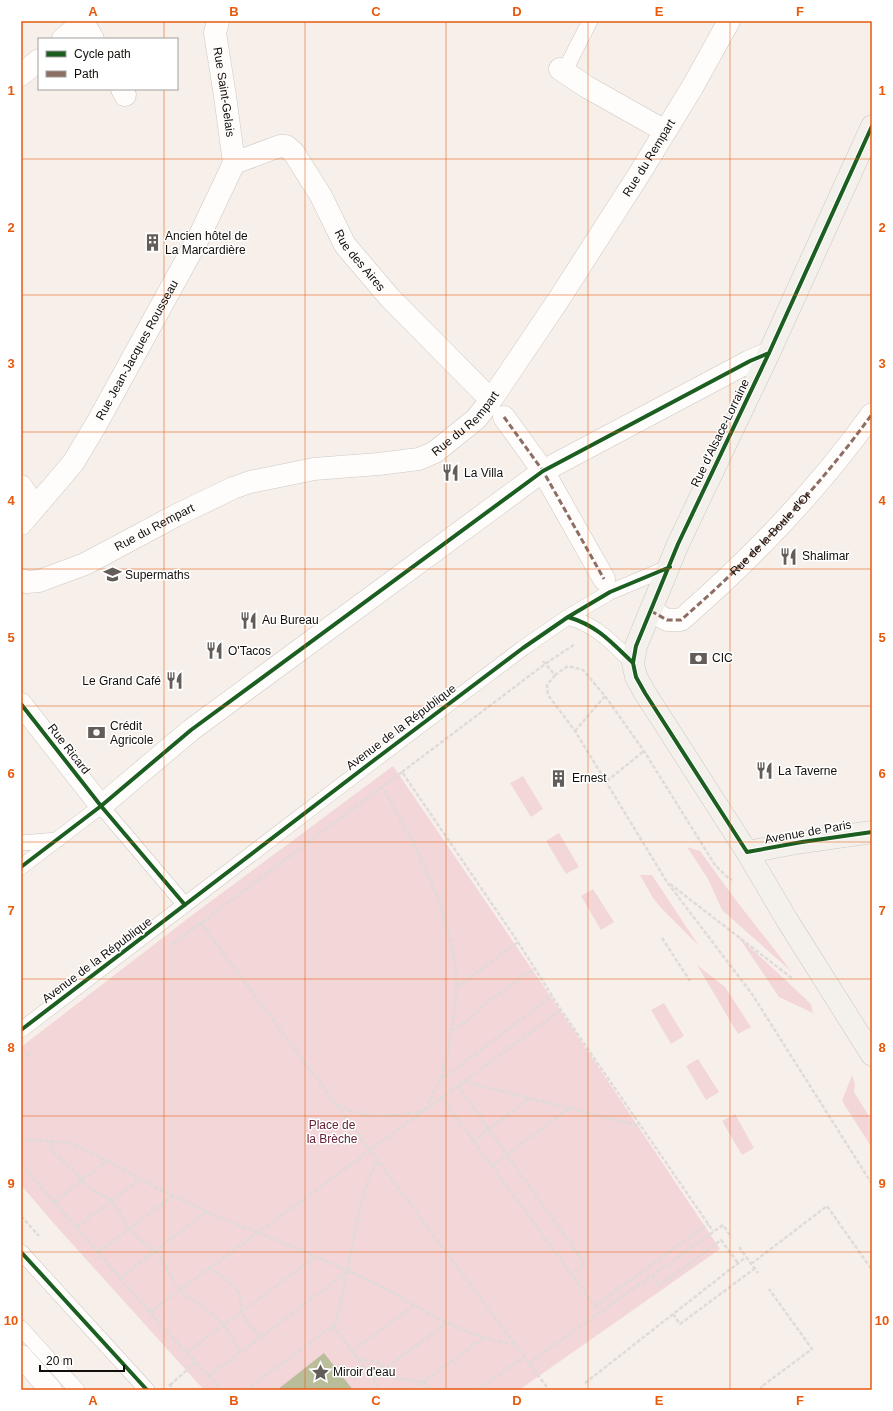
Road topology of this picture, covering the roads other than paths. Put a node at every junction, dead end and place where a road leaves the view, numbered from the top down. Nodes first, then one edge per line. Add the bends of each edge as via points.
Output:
1 (218, 21) edge
2 (590, 21) edge
3 (729, 21) edge
4 (86, 27) edge
5 (65, 38) edge
6 (38, 61) edge
7 (562, 70) joint
8 (21, 75) edge
9 (872, 126) edge
10 (665, 131) junction
11 (234, 163) junction
12 (769, 353) junction
13 (498, 409) junction
14 (872, 414) edge
15 (543, 471) junction
16 (21, 486) edge
17 (35, 506) junction
18 (21, 524) edge
19 (670, 567) junction
20 (604, 579) dead end
21 (21, 580) edge
22 (651, 611) junction
23 (568, 617) junction
24 (633, 663) junction
25 (21, 704) edge
26 (102, 806) junction
27 (872, 832) edge
28 (57, 840) junction
29 (21, 843) edge
30 (747, 852) junction
31 (21, 867) edge
32 (185, 905) junction
33 (21, 1030) edge
34 (872, 1056) edge
35 (21, 1252) edge
36 (21, 1328) edge
37 (21, 1356) edge
38 (51, 1390) edge
39 (77, 1390) edge
40 (147, 1390) edge

1 - 11 street, Rue Saint-Gelais via 215,34
2 - 7 lane
3 - 10 street, Rue du Rempart
4 - 5 street
6 - 8 street
7 - 10 street
9 - 12 main road, Rue d'Alsace-Lorraine
10 - 13 street, Rue du Rempart via 593,245
11 - 13 street, Rue des Aires via 280,146 286,146 294,153 321,196 345,245 390,298
11 - 17 street, Rue Jean-Jacques Rousseau via 199,237 98,424 73,463
12 - 15 street
12 - 19 main road, Rue d'Alsace-Lorraine
13 - 15 street, Rue des Aires
13 - 21 street, Rue du Rempart via 476,419 435,452 419,459 314,469 250,482 181,513 85,564 39,581
14 - 22 street, Rue de la Boule d'Or via 813,488 760,545 698,605 681,620 667,620
15 - 20 street, Rue des Aires
15 - 26 street via 191,730
16 - 17 street
17 - 18 street, Rue Jean-Jacques Rousseau
19 - 22 main road, Rue d'Alsace-Lorraine
19 - 23 lane, Avenue de la République via 610,592
22 - 24 main road, Rue d'Alsace-Lorraine via 636,646
23 - 24 lane via 596,629
23 - 32 lane, Avenue de la République via 523,648
24 - 30 main road via 636,677 645,692
25 - 26 street, Rue Ricard
26 - 28 lane
26 - 32 lane
27 - 30 main road, Avenue de Paris
28 - 29 lane
28 - 31 lane
30 - 34 main road
32 - 33 lane, Avenue de la République
35 - 40 lane
36 - 39 lane
37 - 38 street

